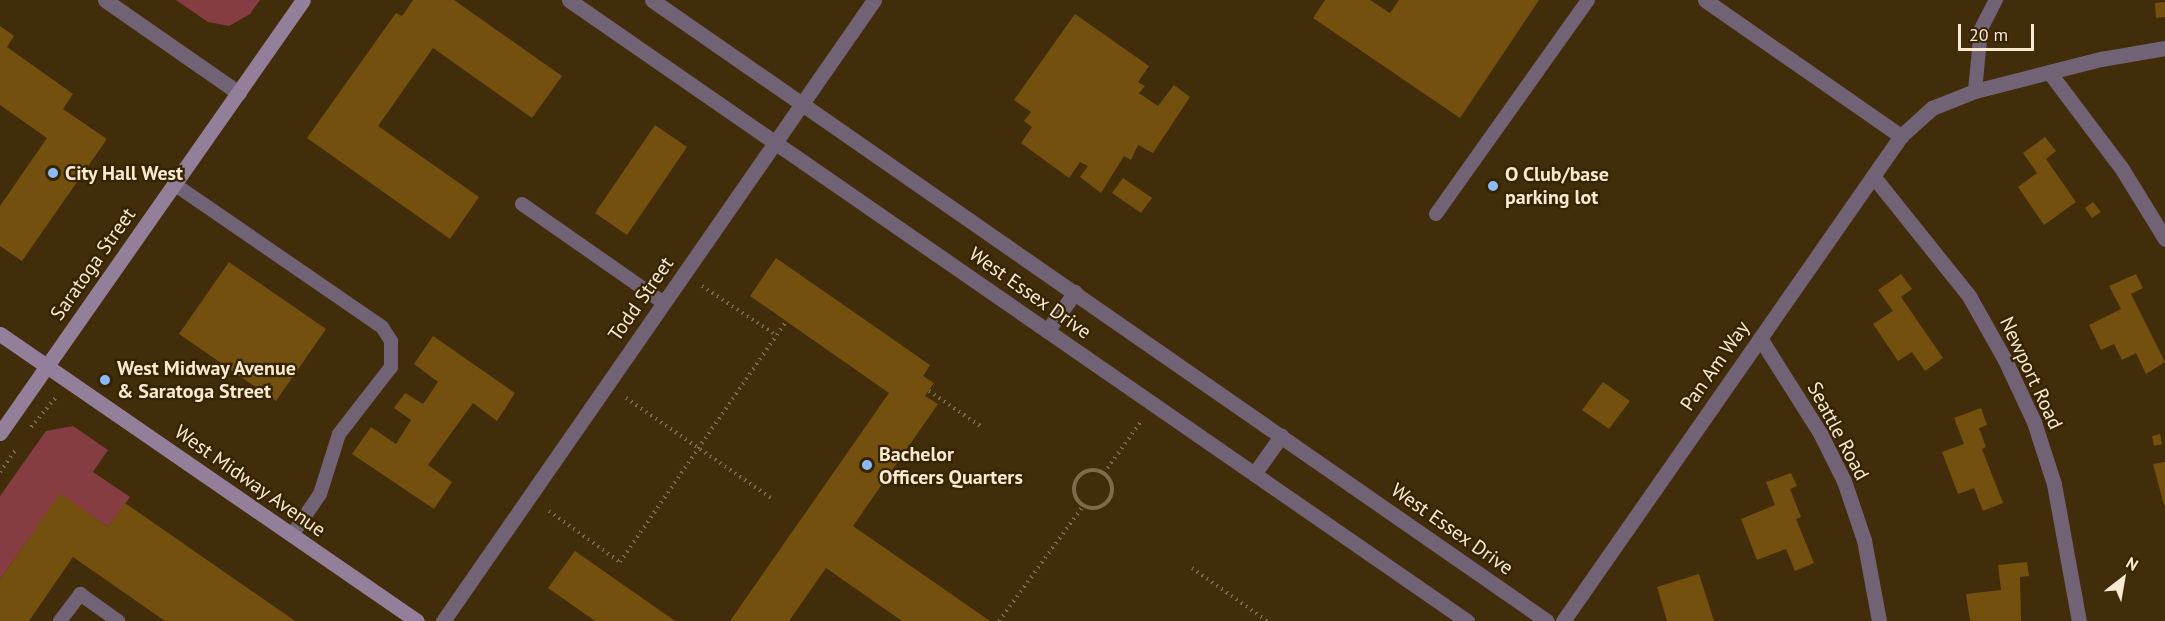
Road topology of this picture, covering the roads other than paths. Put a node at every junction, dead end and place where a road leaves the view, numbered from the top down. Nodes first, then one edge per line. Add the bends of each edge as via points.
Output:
1 (105, 0) edge
2 (303, 0) edge
3 (569, 0) edge
4 (652, 0) edge
5 (874, 0) edge
6 (1588, 0) edge
7 (1705, 0) edge
8 (1996, 0) edge
9 (2165, 48) edge
10 (2049, 72) junction
11 (1975, 91) junction
12 (238, 93) junction
13 (802, 104) junction
14 (1901, 136) junction
15 (775, 142) junction
16 (1873, 176) junction
17 (174, 184) junction
18 (522, 204) dead end
19 (1436, 214) dead end
20 (2165, 239) edge
21 (1075, 292) junction
22 (664, 303) junction
23 (1047, 331) junction
24 (0, 334) edge
25 (1760, 338) junction
26 (46, 366) junction
27 (0, 433) edge
28 (1281, 436) junction
29 (1254, 474) junction
30 (292, 535) junction
31 (60, 621) edge
32 (118, 621) edge
33 (417, 621) edge
34 (443, 621) edge
35 (1467, 621) edge
36 (1548, 621) edge
37 (1563, 621) edge
38 (1879, 621) edge
39 (2079, 621) edge

1 - 12 street
2 - 12 street, Saratoga Street
3 - 15 street, West Essex Drive
4 - 13 street, West Essex Drive
5 - 13 street, Todd Street
6 - 19 lane
7 - 14 street
8 - 11 lane via 1981,29
9 - 10 street, Pan Am Way
10 - 11 street, Pan Am Way
10 - 20 street via 2122,169
11 - 14 street, Pan Am Way via 1932,108
12 - 17 street, Saratoga Street
13 - 15 street, Todd Street
13 - 21 street, West Essex Drive
14 - 16 street, Pan Am Way
15 - 22 street, Todd Street
15 - 23 street, West Essex Drive
16 - 25 street, Pan Am Way
16 - 39 street, Newport Road via 1969,296 2034,422 2054,484
17 - 26 street, Saratoga Street
17 - 30 lane via 382,327 391,341 392,367 339,434 320,494
18 - 22 lane
21 - 23 street
21 - 28 street, West Essex Drive
22 - 34 street, Todd Street
23 - 29 street, West Essex Drive
24 - 26 street, West Midway Avenue
25 - 37 street, Pan Am Way
25 - 38 street, Seattle Road via 1820,432 1844,481 1864,540
26 - 27 street, Saratoga Street
26 - 30 street, West Midway Avenue
28 - 29 street
28 - 36 street, West Essex Drive
29 - 35 street, West Essex Drive
30 - 33 street, West Midway Avenue
31 - 32 lane via 80,594

